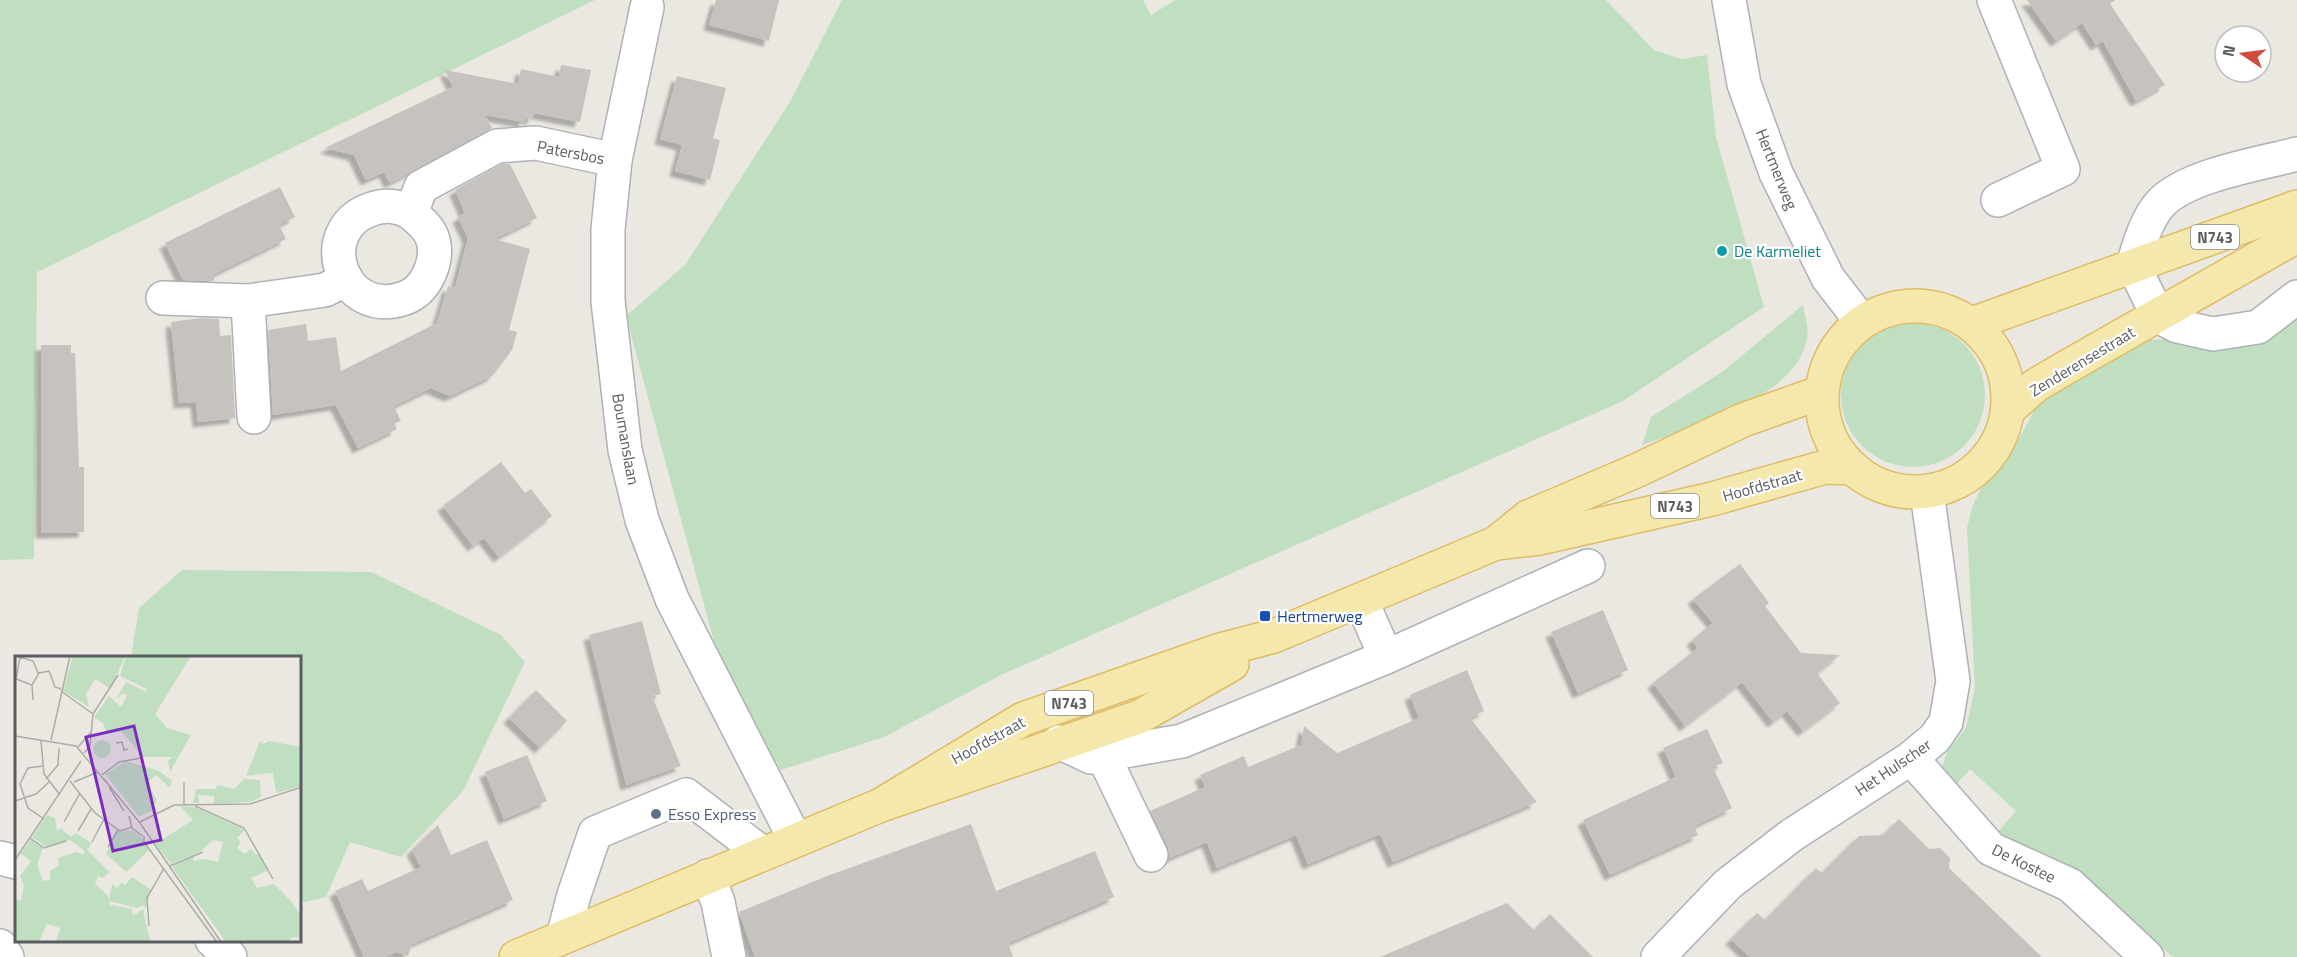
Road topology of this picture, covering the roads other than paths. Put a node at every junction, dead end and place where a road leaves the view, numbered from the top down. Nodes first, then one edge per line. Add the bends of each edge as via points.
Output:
1 (1729, 0) edge
2 (1994, 0) edge
3 (647, 7) dead end
4 (2297, 154) edge
5 (615, 160) junction
6 (1998, 200) dead end
7 (2297, 207) edge
8 (411, 213) junction
9 (2297, 236) edge
10 (2133, 265) junction
11 (346, 279) junction
12 (2297, 297) edge
13 (163, 298) dead end
14 (248, 302) junction
15 (2158, 316) junction
16 (1862, 322) junction
17 (1972, 324) junction
18 (1822, 392) junction
19 (2008, 410) junction
20 (254, 417) dead end
21 (1853, 468) junction
22 (1927, 492) junction
23 (1496, 543) junction
24 (1588, 566) dead end
25 (1361, 600) junction
26 (1274, 636) junction
27 (1386, 657) junction
28 (1059, 742) junction
29 (1103, 755) junction
30 (1911, 758) junction
31 (881, 805) junction
32 (795, 839) junction
33 (762, 853) junction
34 (1151, 855) dead end
35 (0, 858) edge
36 (15, 862) edge
37 (708, 876) junction
38 (563, 937) junction
39 (214, 942) edge
40 (0, 946) edge
41 (7, 957) edge
42 (230, 957) edge
43 (516, 957) edge
44 (729, 957) edge
45 (1658, 957) edge
46 (2147, 957) edge

1 - 16 street, Hertmerweg via 1744,84 1776,173 1828,278
2 - 6 street via 2063,169
3 - 5 street, Boumanslaan
4 - 10 street via 2188,183 2154,213
5 - 8 street, Patersbos via 536,143 497,146 421,187
5 - 32 street, Boumanslaan via 608,229 608,301 625,450 642,519 672,599
7 - 10 main road, N743
8 - 11 street via 395,207 378,207 355,217 344,231 338,253
8 - 11 street via 428,231 434,251 433,267 423,285 411,296 380,302 364,297
9 - 15 main road, Zenderensestraat / N743
10 - 15 street
10 - 17 main road, N743
11 - 14 street via 325,290
12 - 15 street via 2258,327 2237,332 2213,334 2177,326
13 - 14 street
14 - 20 street
15 - 19 main road, Zenderensestraat / N743 via 2036,385
16 - 17 main road, N743 via 1883,311 1906,306 1941,309
16 - 18 main road, N743 via 1831,360
17 - 19 main road, N743 via 2001,363 2008,386
18 - 21 main road, N743 via 1829,434
18 - 23 main road, Hoofdstraat / N743 via 1743,420 1528,517
19 - 22 main road, N743 via 1989,456 1971,474
21 - 22 main road, N743 via 1874,482 1898,490
21 - 23 main road, Hoofdstraat / N743 via 1825,467 1712,499 1540,538
22 - 30 street, Het Hulscher via 1953,681 1946,722 1935,738
23 - 25 main road, Hoofdstraat / N743
24 - 27 street
25 - 26 main road, Hoofdstraat / N743
25 - 27 street
26 - 28 main road, Hoofdstraat / N743 via 1139,717
26 - 31 main road, Hoofdstraat / N743 via 1217,651 1023,719
27 - 29 street via 1182,741
28 - 29 street via 1091,757
28 - 31 main road, Hoofdstraat / N743
29 - 34 street
30 - 45 street, Het Hulscher via 1792,835 1728,884
30 - 46 street, De Kostee via 1991,849 2070,885
31 - 32 main road, Hoofdstraat / N743
32 - 33 main road, Hoofdstraat / N743
33 - 37 main road, Hoofdstraat / N743
33 - 38 street via 686,795 595,833
35 - 36 street
37 - 38 main road, Hoofdstraat / N743
37 - 44 street via 718,902
38 - 43 main road, Hoofdstraat / N743
39 - 42 street
40 - 41 street

